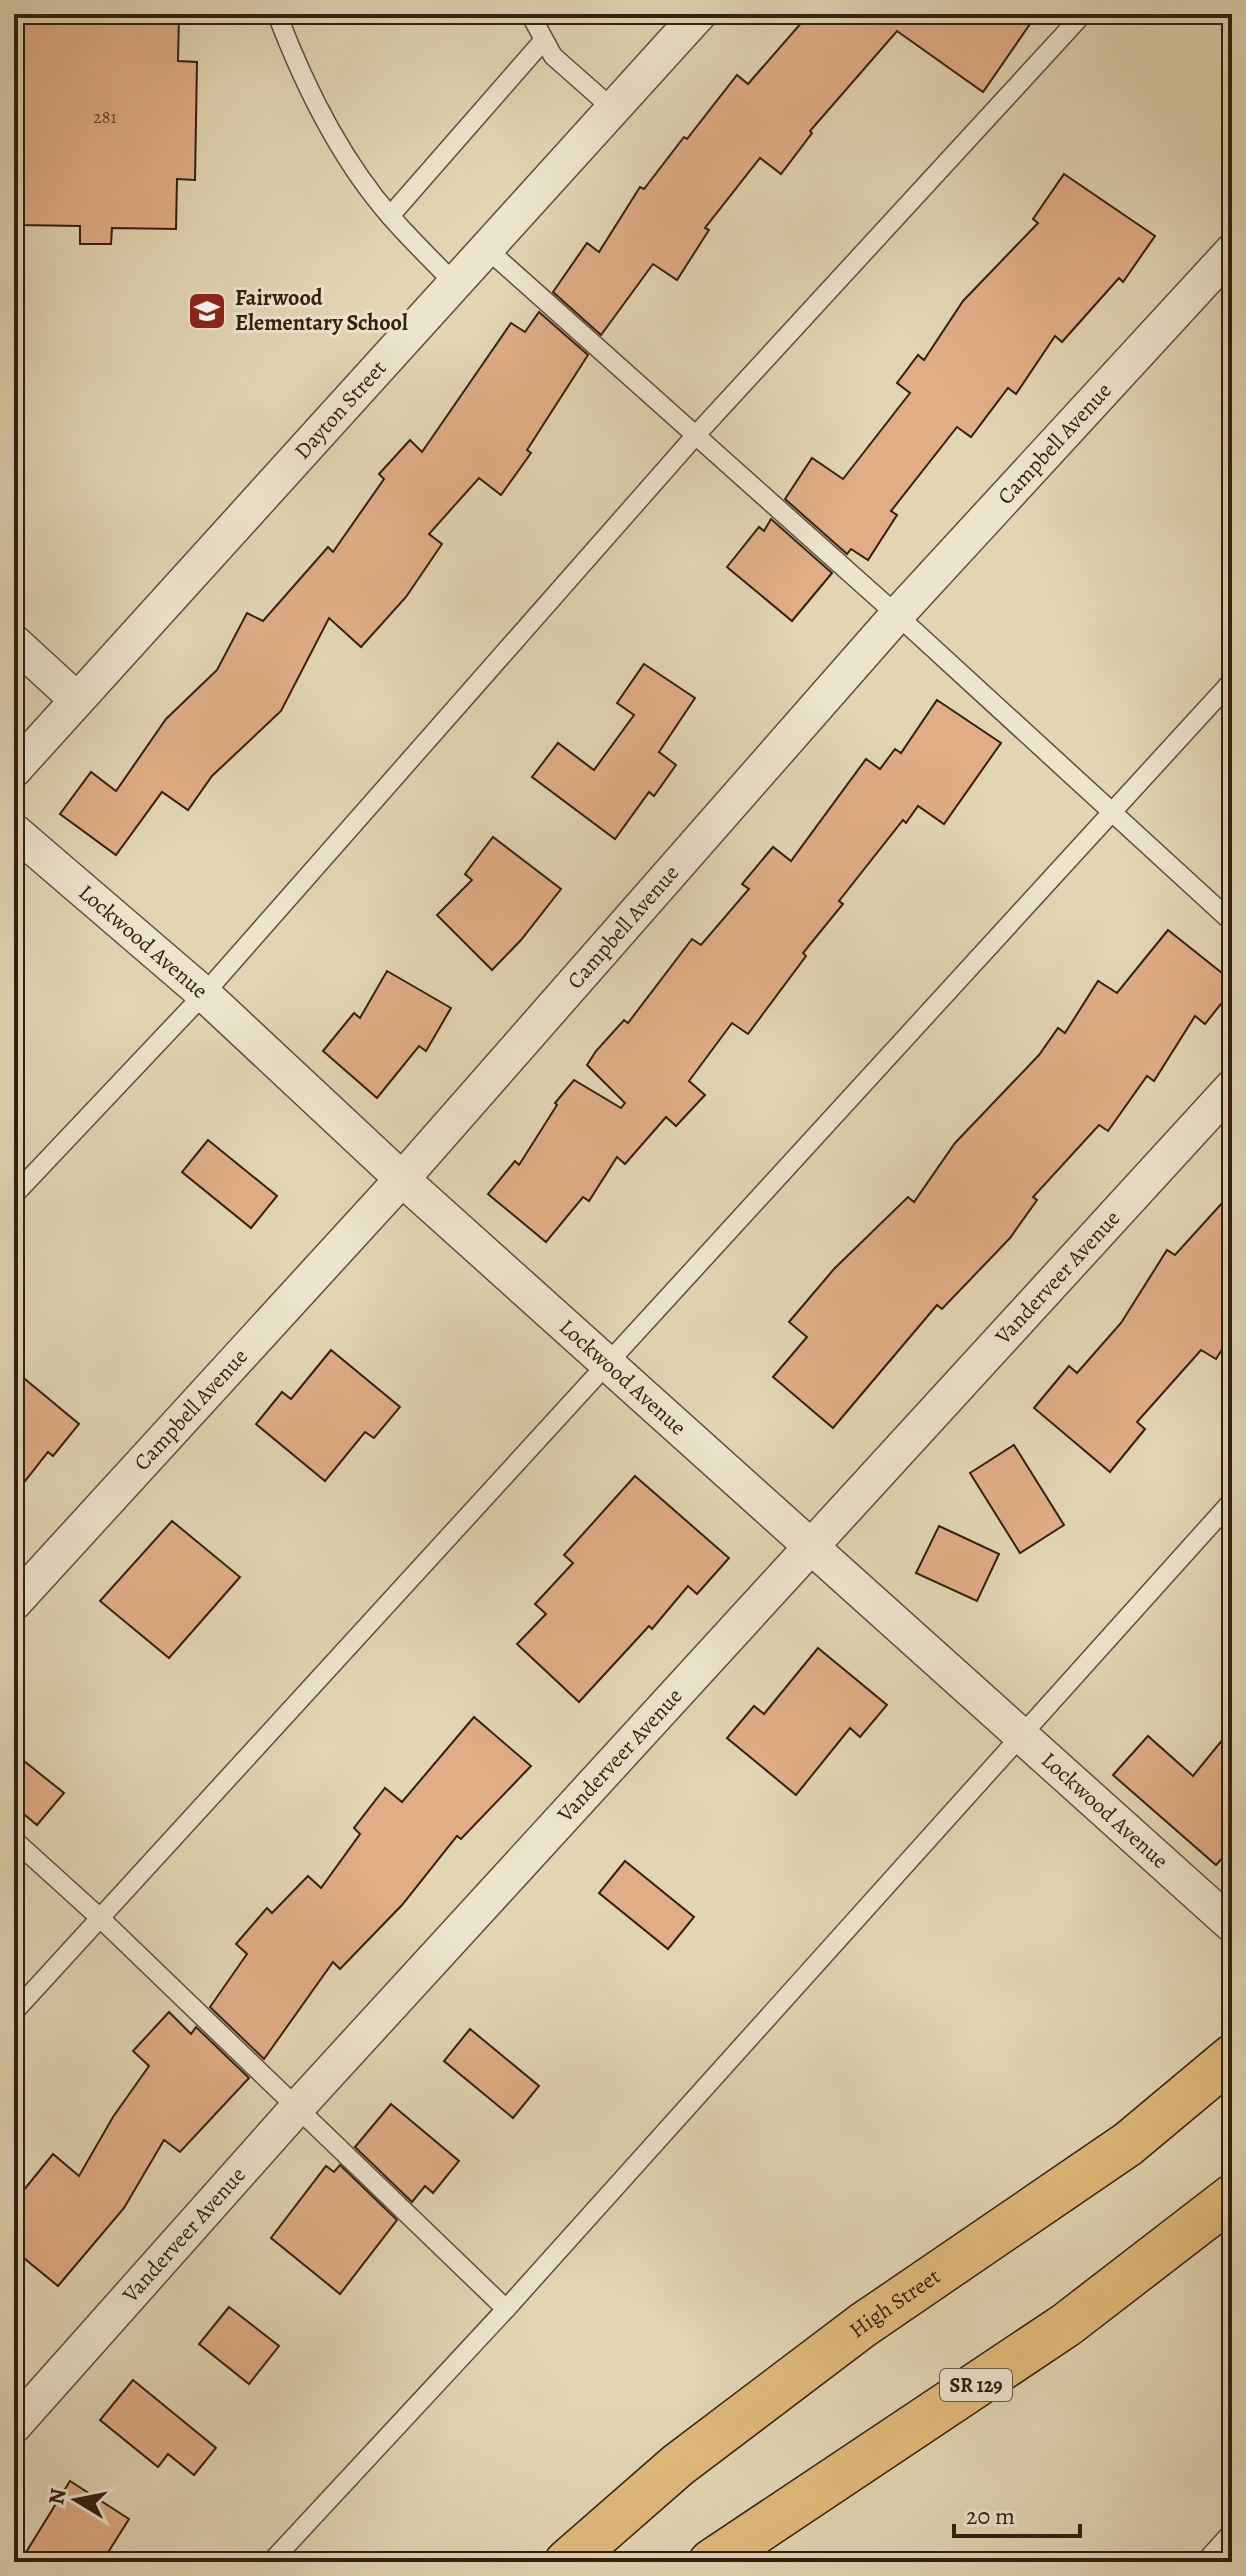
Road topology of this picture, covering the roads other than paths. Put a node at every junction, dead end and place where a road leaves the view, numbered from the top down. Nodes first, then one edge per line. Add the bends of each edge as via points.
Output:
1 (277, 14) edge
2 (530, 14) edge
3 (699, 14) edge
4 (1083, 14) edge
5 (543, 41) junction
6 (613, 109) junction
7 (390, 216) junction
8 (487, 249) junction
9 (1232, 251) edge
10 (455, 284) junction
11 (695, 436) junction
12 (897, 615) junction
13 (14, 642) edge
14 (1232, 681) edge
15 (76, 699) junction
16 (14, 770) edge
17 (1114, 813) junction
18 (14, 831) edge
19 (1232, 922) edge
20 (204, 994) junction
21 (1232, 1087) edge
22 (402, 1179) junction
23 (14, 1195) edge
24 (608, 1363) junction
25 (1232, 1501) edge
26 (813, 1548) junction
27 (14, 1603) edge
28 (1019, 1736) junction
29 (14, 1840) edge
30 (99, 1917) junction
31 (1232, 1925) edge
32 (14, 2012) edge
33 (1232, 2057) edge
34 (296, 2109) junction
35 (1232, 2197) edge
36 (506, 2309) junction
37 (14, 2426) edge
38 (1232, 2532) edge
39 (271, 2562) edge
40 (567, 2562) edge
41 (711, 2562) edge
42 (1205, 2562) edge

1 - 7 lane via 331,130
2 - 5 lane
3 - 6 street, Dayton Street
4 - 11 lane
5 - 6 lane
5 - 7 lane
6 - 8 street, Dayton Street
7 - 10 lane
8 - 10 street, Dayton Street
8 - 11 lane
9 - 12 street, Campbell Avenue
10 - 15 street, Dayton Street
11 - 12 lane
11 - 20 lane
12 - 17 lane
12 - 22 street, Campbell Avenue
13 - 15 street
14 - 17 lane
15 - 16 street, Dayton Street
17 - 19 lane
17 - 24 lane
18 - 20 street, Lockwood Avenue
20 - 22 street, Lockwood Avenue
20 - 23 lane
21 - 26 street, Vanderveer Avenue
22 - 24 street, Lockwood Avenue
22 - 27 street, Campbell Avenue
24 - 26 street, Lockwood Avenue
24 - 30 lane
25 - 28 lane
26 - 28 street, Lockwood Avenue
26 - 34 street, Vanderveer Avenue
28 - 31 street, Lockwood Avenue
28 - 36 lane
29 - 30 lane
30 - 32 lane
30 - 34 lane
33 - 40 highway, High Street via 1128,2144 863,2325 690,2456
34 - 36 lane
34 - 37 street, Vanderveer Avenue
35 - 41 highway, SR 129 via 1066,2325
36 - 39 lane
38 - 42 lane

